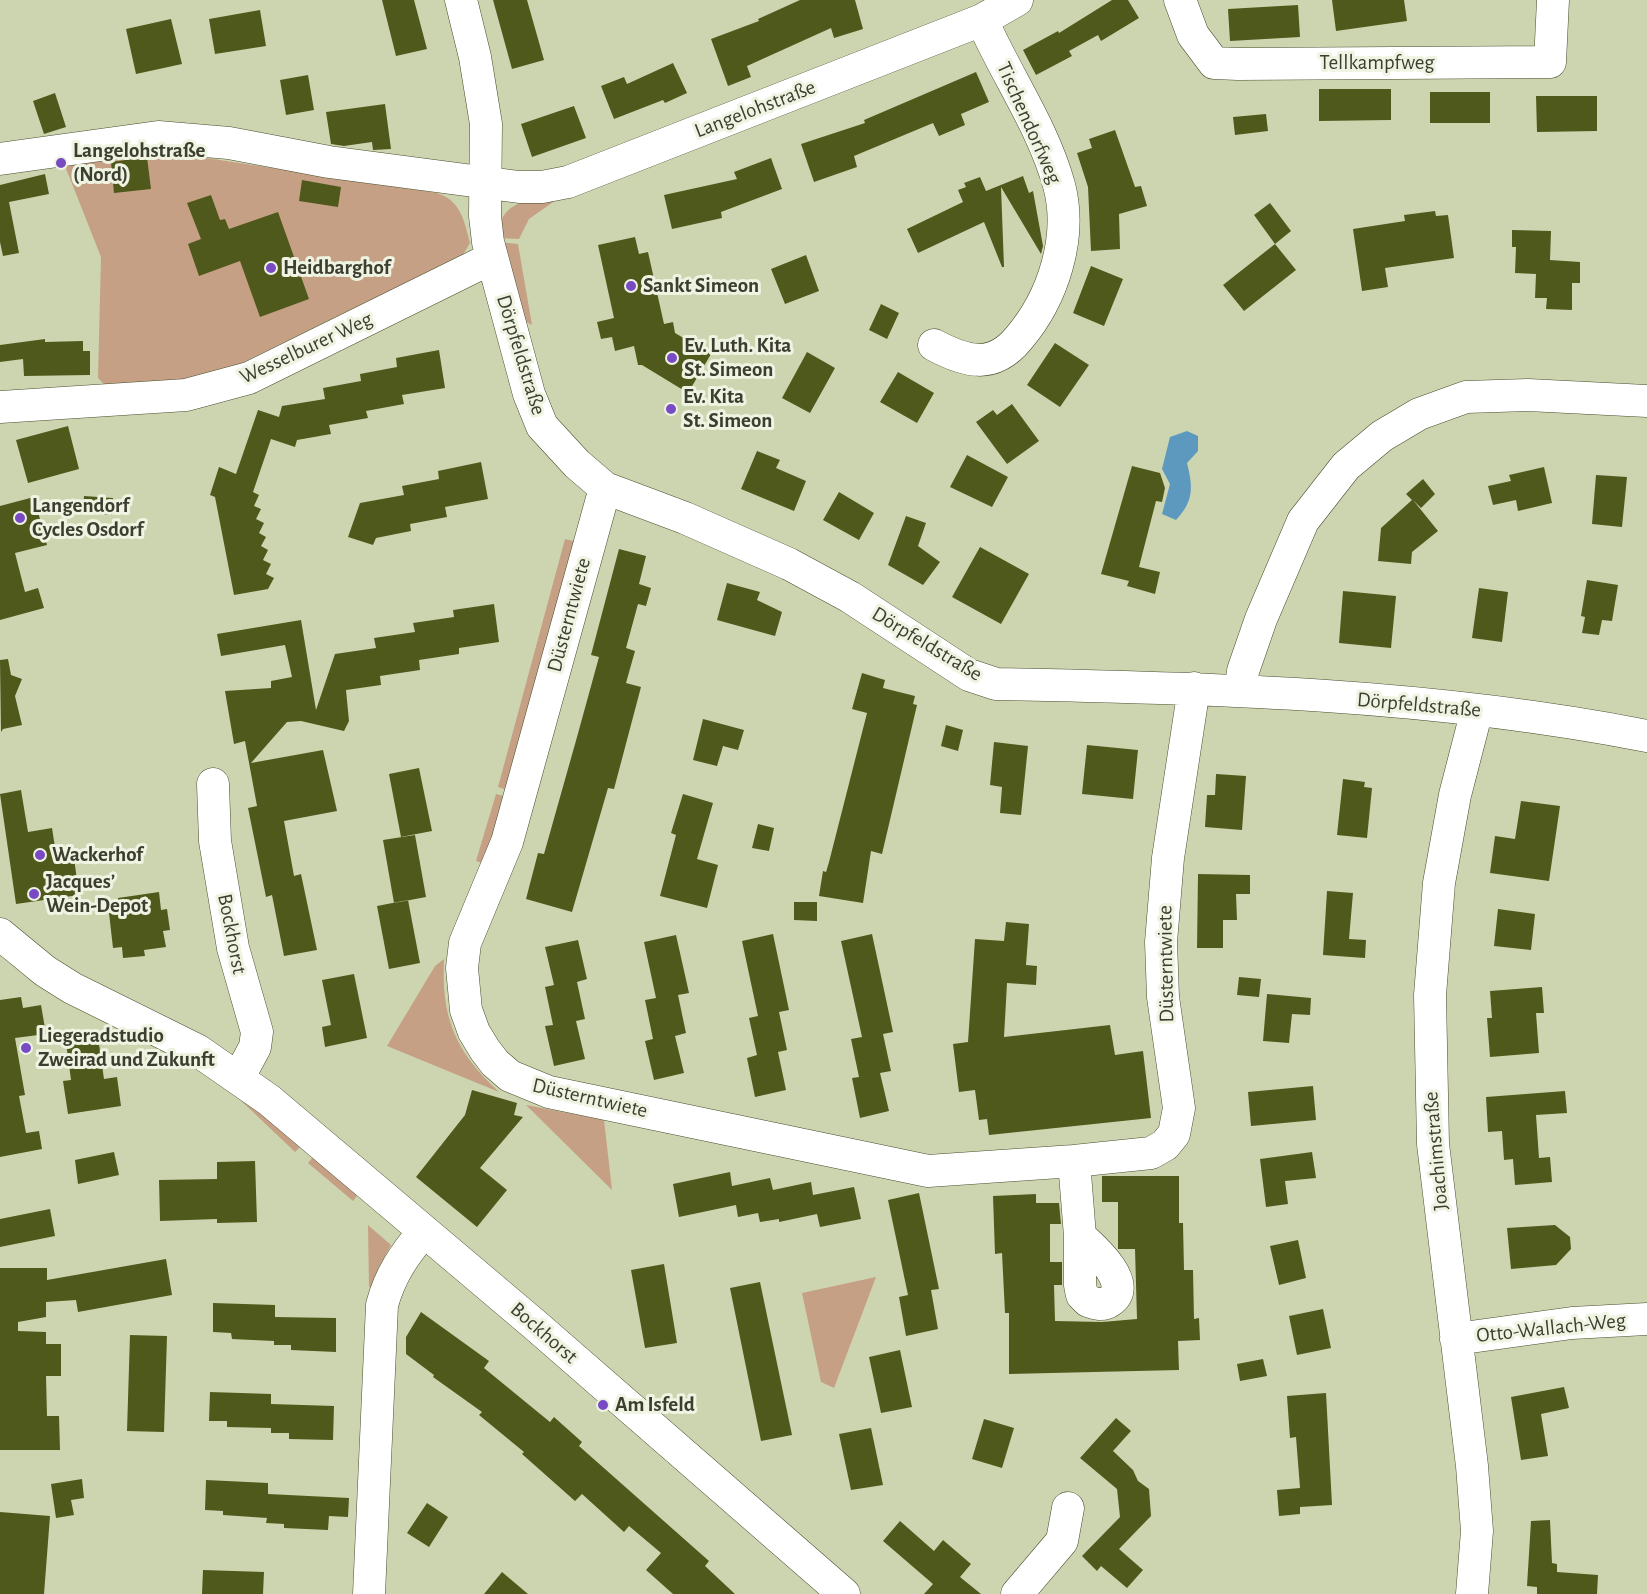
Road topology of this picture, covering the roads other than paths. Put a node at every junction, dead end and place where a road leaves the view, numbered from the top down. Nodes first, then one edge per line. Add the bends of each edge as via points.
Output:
1 (461, 0) edge
2 (1017, 0) edge
3 (1180, 0) edge
4 (1553, 0) edge
5 (982, 20) junction
6 (0, 159) edge
7 (486, 184) junction
8 (492, 258) junction
9 (934, 345) dead end
10 (1647, 402) edge
11 (0, 407) edge
12 (605, 488) junction
13 (1194, 687) junction
14 (1241, 689) junction
15 (1477, 710) junction
16 (1647, 736) edge
17 (213, 784) dead end
18 (0, 934) edge
19 (239, 1077) junction
20 (1074, 1161) junction
21 (424, 1231) junction
22 (1080, 1236) dead end
23 (1647, 1319) edge
24 (1456, 1339) junction
25 (1068, 1508) dead end
26 (369, 1594) edge
27 (844, 1594) edge
28 (1017, 1594) edge
29 (1472, 1594) edge

1 - 7 street via 486,124
2 - 5 street, Langelohstraße
3 - 4 street, Tellkampfweg via 1193,34 1214,63 1238,64 1550,62
5 - 7 street, Langelohstraße via 568,182 531,187
5 - 9 street, Tischendorfweg via 1050,158 1063,223 1060,256 1036,317 1001,354 979,362 959,358
6 - 7 street, Langelohstraße via 158,137 229,143 329,162
7 - 8 street, Dörpfeldstraße via 485,216
8 - 11 street, Wesselburer Weg via 249,378 186,395
8 - 12 street, Dörpfeldstraße via 529,394 542,426
10 - 14 street via 1528,395 1466,398 1419,414 1382,436 1346,466 1304,521 1261,619 1243,671
12 - 13 street, Dörpfeldstraße via 789,564 850,597 982,681
12 - 20 street, Düsterntwiete via 507,842 465,943 462,968 466,1010 485,1050 510,1076 549,1092 907,1167 951,1172
13 - 14 street, Dörpfeldstraße
13 - 20 street, Düsterntwiete via 1168,858 1161,942 1163,997 1179,1108 1174,1134 1165,1145 1151,1152
14 - 15 street, Dörpfeldstraße
15 - 16 street, Dörpfeldstraße
15 - 24 street, Joachimstraße via 1455,795 1430,961 1433,1144
17 - 19 street, Bockhorst via 215,841 233,948 257,1032 255,1047
18 - 19 street, Bockhorst via 72,988 197,1050
19 - 21 street, Bockhorst
20 - 22 street
21 - 26 street via 398,1262 382,1305
21 - 27 street, Bockhorst
23 - 24 street, Otto-Wallach-Weg via 1572,1323
24 - 29 street, Joachimstraße via 1477,1531
25 - 28 street via 1062,1541

